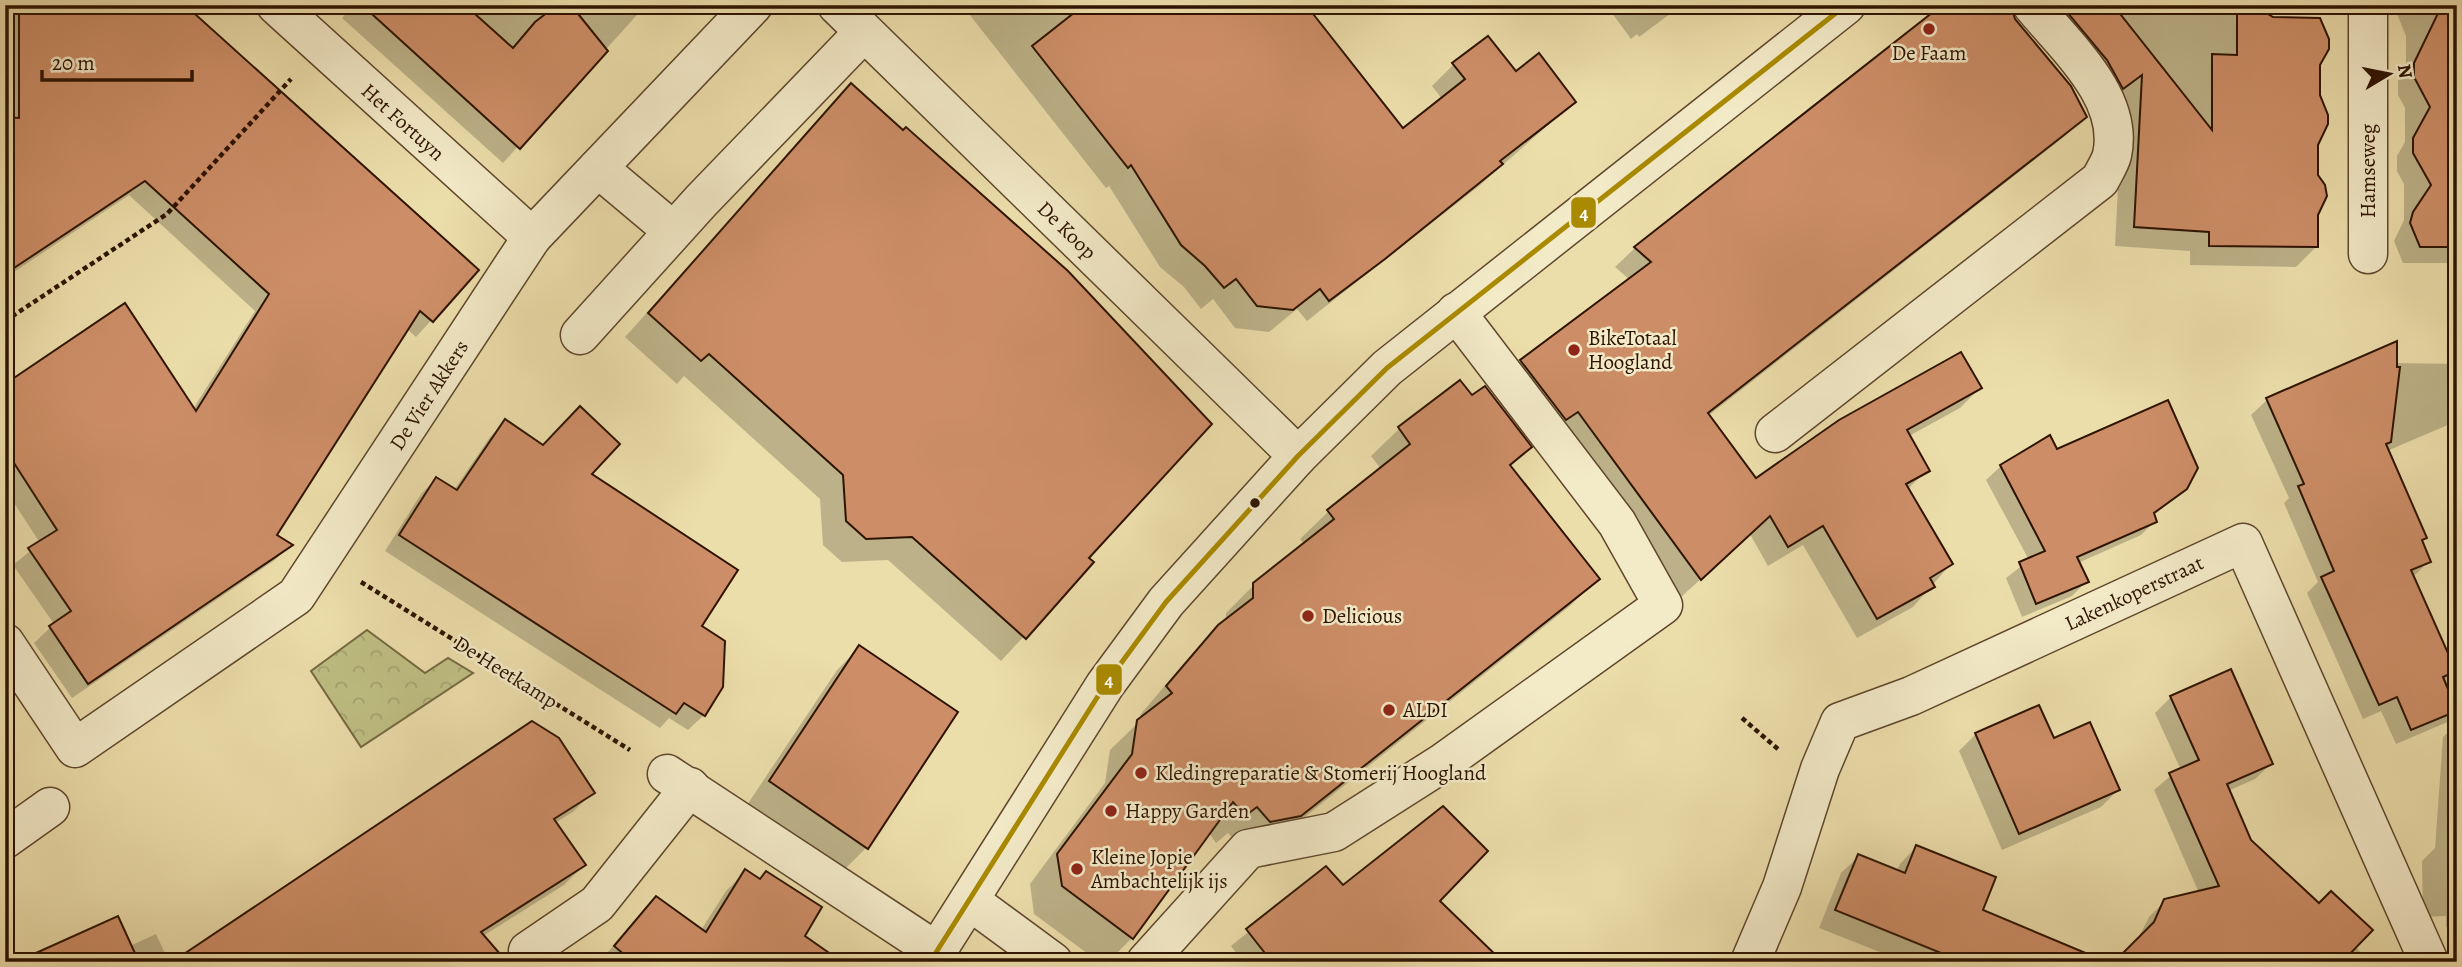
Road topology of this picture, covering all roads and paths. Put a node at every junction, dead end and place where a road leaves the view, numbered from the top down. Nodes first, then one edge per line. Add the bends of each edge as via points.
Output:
1 (275, 5) edge
2 (753, 5) edge
3 (837, 5) edge
4 (1846, 5) edge
5 (2032, 5) edge
6 (2368, 5) edge
7 (864, 32) junction
8 (320, 48) junction
9 (598, 168) junction
10 (673, 231) junction
11 (532, 237) junction
12 (2368, 254) dead end
13 (1456, 312) junction
14 (5, 321) edge
15 (580, 335) dead end
16 (1775, 433) dead end
17 (1298, 456) junction
18 (322, 557) junction
19 (5, 643) edge
20 (679, 780) junction
21 (50, 807) dead end
22 (5, 839) edge
23 (970, 901) junction
24 (528, 951) dead end
25 (933, 957) edge
26 (1053, 962) edge
27 (1146, 962) edge
28 (1750, 962) edge
29 (2429, 962) edge

1 - 8 street, Het Fortuyn
2 - 9 street, De Vier Akkers
3 - 7 street, De Koop
4 - 13 street
5 - 16 street via 2099,88 2109,108 2112,156 2100,180
6 - 12 street, Hamseweg
7 - 10 street
7 - 17 street, De Koop
8 - 11 street, Het Fortuyn
8 - 14 path via 167,214
9 - 10 street
9 - 11 street, De Vier Akkers
10 - 15 street
11 - 18 street, De Vier Akkers
13 - 17 street via 1387,368
13 - 27 street via 1617,523 1663,605 1444,762 1334,832 1248,849
17 - 23 street via 1138,639
18 - 19 street, De Vier Akkers via 296,596 75,748
18 - 20 path, De Heetkamp
20 - 24 street via 597,904
20 - 25 street
21 - 22 street
23 - 25 street
23 - 26 street
28 - 29 street, Lakenkoperstraat via 1782,887 1840,722 1911,696 2243,543

